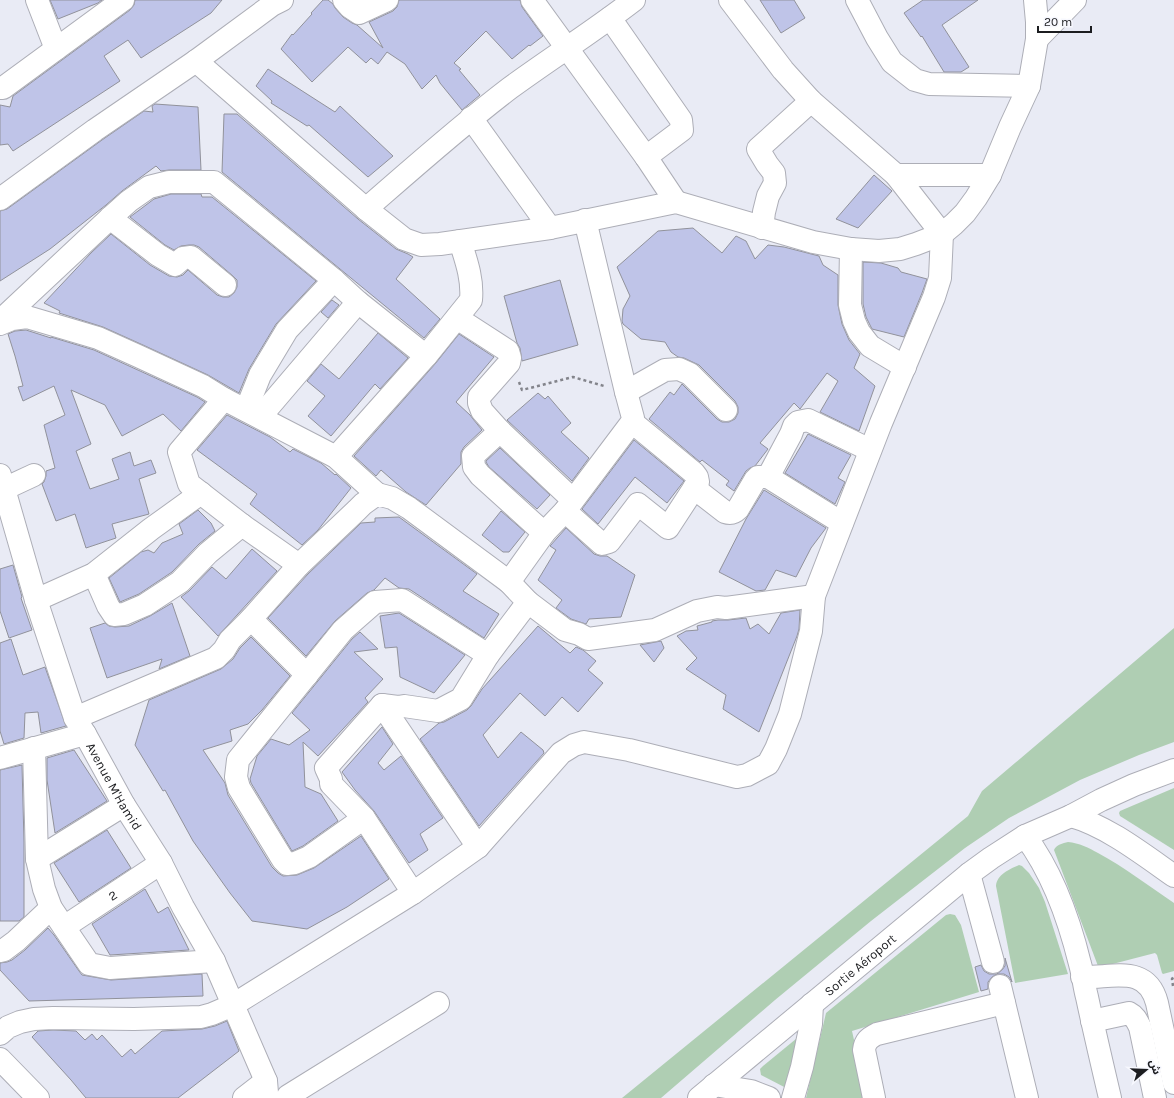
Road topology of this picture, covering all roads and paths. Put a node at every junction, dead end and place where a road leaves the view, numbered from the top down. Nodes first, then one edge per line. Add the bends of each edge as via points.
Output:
1 (37, 0) edge
2 (121, 0) edge
3 (344, 0) edge
4 (387, 0) edge
5 (532, 0) edge
6 (634, 0) edge
7 (730, 0) edge
8 (857, 0) edge
9 (1034, 0) edge
10 (1075, 0) edge
11 (276, 2) edge
12 (610, 18) junction
13 (1037, 39) junction
14 (566, 48) junction
15 (56, 49) junction
16 (196, 61) junction
17 (1029, 86) junction
18 (0, 88) edge
19 (811, 101) junction
20 (471, 118) junction
21 (646, 157) junction
22 (896, 175) junction
23 (990, 175) junction
24 (0, 199) edge
25 (676, 202) junction
26 (366, 209) junction
27 (110, 218) junction
28 (585, 220) junction
29 (550, 228) junction
30 (762, 228) junction
31 (942, 234) junction
32 (460, 241) junction
33 (851, 249) junction
34 (334, 280) junction
35 (225, 285) dead end
36 (358, 302) junction
37 (457, 318) junction
38 (0, 322) edge
39 (509, 355) junction
40 (426, 356) junction
41 (905, 367) junction
42 (626, 392) junction
43 (224, 399) junction
44 (726, 410) dead end
45 (253, 413) junction
46 (632, 422) junction
47 (500, 431) junction
48 (870, 450) junction
49 (336, 457) junction
50 (34, 475) dead end
51 (768, 477) junction
52 (2, 482) edge
53 (694, 488) junction
54 (201, 493) junction
55 (377, 494) junction
56 (569, 506) junction
57 (842, 523) junction
58 (242, 525) junction
59 (544, 533) junction
60 (299, 565) junction
61 (94, 574) junction
62 (509, 582) junction
63 (814, 596) junction
64 (36, 600) junction
65 (528, 602) junction
66 (251, 619) junction
67 (488, 655) junction
68 (307, 675) junction
69 (382, 704) junction
70 (80, 726) junction
71 (34, 748) junction
72 (0, 758) edge
73 (1174, 770) edge
74 (124, 805) junction
75 (1071, 816) junction
76 (364, 818) junction
77 (1025, 836) junction
78 (478, 847) junction
79 (37, 859) junction
80 (161, 863) junction
81 (969, 874) junction
82 (1174, 876) edge
83 (413, 893) junction
84 (52, 908) junction
85 (64, 927) junction
86 (0, 951) edge
87 (214, 961) junction
88 (993, 962) dead end
89 (1174, 976) edge
90 (1084, 983) junction
91 (1174, 990) edge
92 (438, 1003) dead end
93 (812, 1004) junction
94 (233, 1005) junction
95 (1092, 1021) junction
96 (0, 1034) edge
97 (0, 1059) edge
98 (1174, 1083) edge
99 (706, 1091) edge
100 (276, 1093) edge
101 (38, 1098) edge
102 (244, 1098) edge
103 (769, 1098) edge
104 (794, 1098) edge
105 (874, 1098) edge
106 (1028, 1098) edge
107 (1110, 1098) edge
108 (1155, 1098) edge
109 (1167, 1098) edge

1 - 15 street
2 - 15 street
3 - 4 street via 350,8 360,13
5 - 14 street
6 - 12 street
7 - 19 street via 783,70
8 - 17 street via 892,62 915,80 929,84
9 - 13 street
10 - 13 street
11 - 16 street
12 - 14 street
12 - 21 street via 681,120 682,130
13 - 17 street
14 - 20 street
14 - 21 street
15 - 18 street via 4,88
16 - 24 street
16 - 26 street
17 - 23 street
19 - 22 street
19 - 30 street via 758,150 774,173 775,182 765,206
20 - 26 street
20 - 29 street
21 - 25 street
22 - 23 street
22 - 31 street
23 - 31 street via 965,213
25 - 28 street
25 - 30 street
26 - 32 street via 404,239 421,245
27 - 34 street via 149,188 169,182 214,182
27 - 35 street via 175,265 183,258 191,257
27 - 38 street
28 - 29 street
28 - 42 street
29 - 32 street
30 - 33 street
31 - 33 street via 900,249
31 - 41 street via 940,278
32 - 37 street via 472,290 471,300
33 - 41 street via 850,305 859,332 870,346
34 - 36 street
34 - 45 street via 287,330 260,375
36 - 40 street
36 - 45 street
37 - 39 street
37 - 40 street
38 - 43 street via 27,317 98,338 203,386
39 - 42 path via 522,390 574,377
39 - 47 street via 509,363 479,397 482,411
40 - 49 street
41 - 48 street
42 - 44 street via 665,370 679,369 690,374
42 - 46 street
43 - 45 street
43 - 54 street via 179,452 189,484
45 - 49 street
46 - 53 street via 694,473 698,482
46 - 56 street
47 - 56 street
47 - 59 street via 473,456 474,467 480,476
48 - 51 street via 808,420 798,422
48 - 57 street
49 - 55 street
50 - 52 street
51 - 53 street via 758,477 738,509 729,513
51 - 57 street
52 - 64 street, Avenue M'Hamid
53 - 56 street via 668,528 638,504 605,544 602,544
54 - 58 street
54 - 61 street
55 - 60 street via 363,504
55 - 62 street via 392,498 409,508
56 - 59 street
57 - 63 street
58 - 60 street
58 - 61 street via 208,553 180,582 145,606 124,614 114,615
59 - 62 street
60 - 66 street
61 - 64 street
62 - 65 street
63 - 65 street via 726,608 717,607 697,611 654,630 588,639 565,630
63 - 78 street via 811,631 790,714 768,764 747,775 737,777 629,750 584,742 561,753
64 - 70 street, Avenue M'Hamid
65 - 67 street
66 - 68 street
66 - 70 street via 216,658
67 - 68 street via 402,600 375,602 343,630
67 - 69 street via 461,699 438,712
68 - 76 street via 238,760 236,776 239,788 287,864 309,857
69 - 76 street via 326,768 331,784
69 - 78 street
70 - 71 street
70 - 74 street, Avenue M'Hamid
71 - 72 street
71 - 79 street
73 - 75 street, Sortie Aéroport via 1134,785
74 - 79 street
74 - 80 street, Avenue M'Hamid
75 - 77 street, Sortie Aéroport
75 - 82 street via 1097,826
76 - 83 street
77 - 81 street, Sortie Aéroport
77 - 90 street via 1050,875 1067,915
78 - 83 street
79 - 84 street via 44,889
80 - 85 street, 2
80 - 87 street, Avenue M'Hamid
81 - 88 street
81 - 93 street, Sortie Aéroport
83 - 94 street
84 - 85 street
84 - 86 street via 16,941
85 - 87 street via 89,964 110,968
87 - 94 street, Avenue M'Hamid
89 - 91 path
90 - 95 street
90 - 98 street via 1135,976 1150,986 1155,994
90 - 109 street via 1135,991 1142,995 1151,1016
92 - 100 street
93 - 99 street, Sortie Aéroport
93 - 104 street via 811,1024
94 - 96 street via 201,1017 34,1019 8,1027
94 - 100 street, Avenue M'Hamid
95 - 107 street
95 - 108 street via 1129,1013 1137,1019
97 - 101 street
99 - 103 street via 751,1091
100 - 102 street
105 - 106 street via 864,1050 864,1044 871,1037 1002,995

